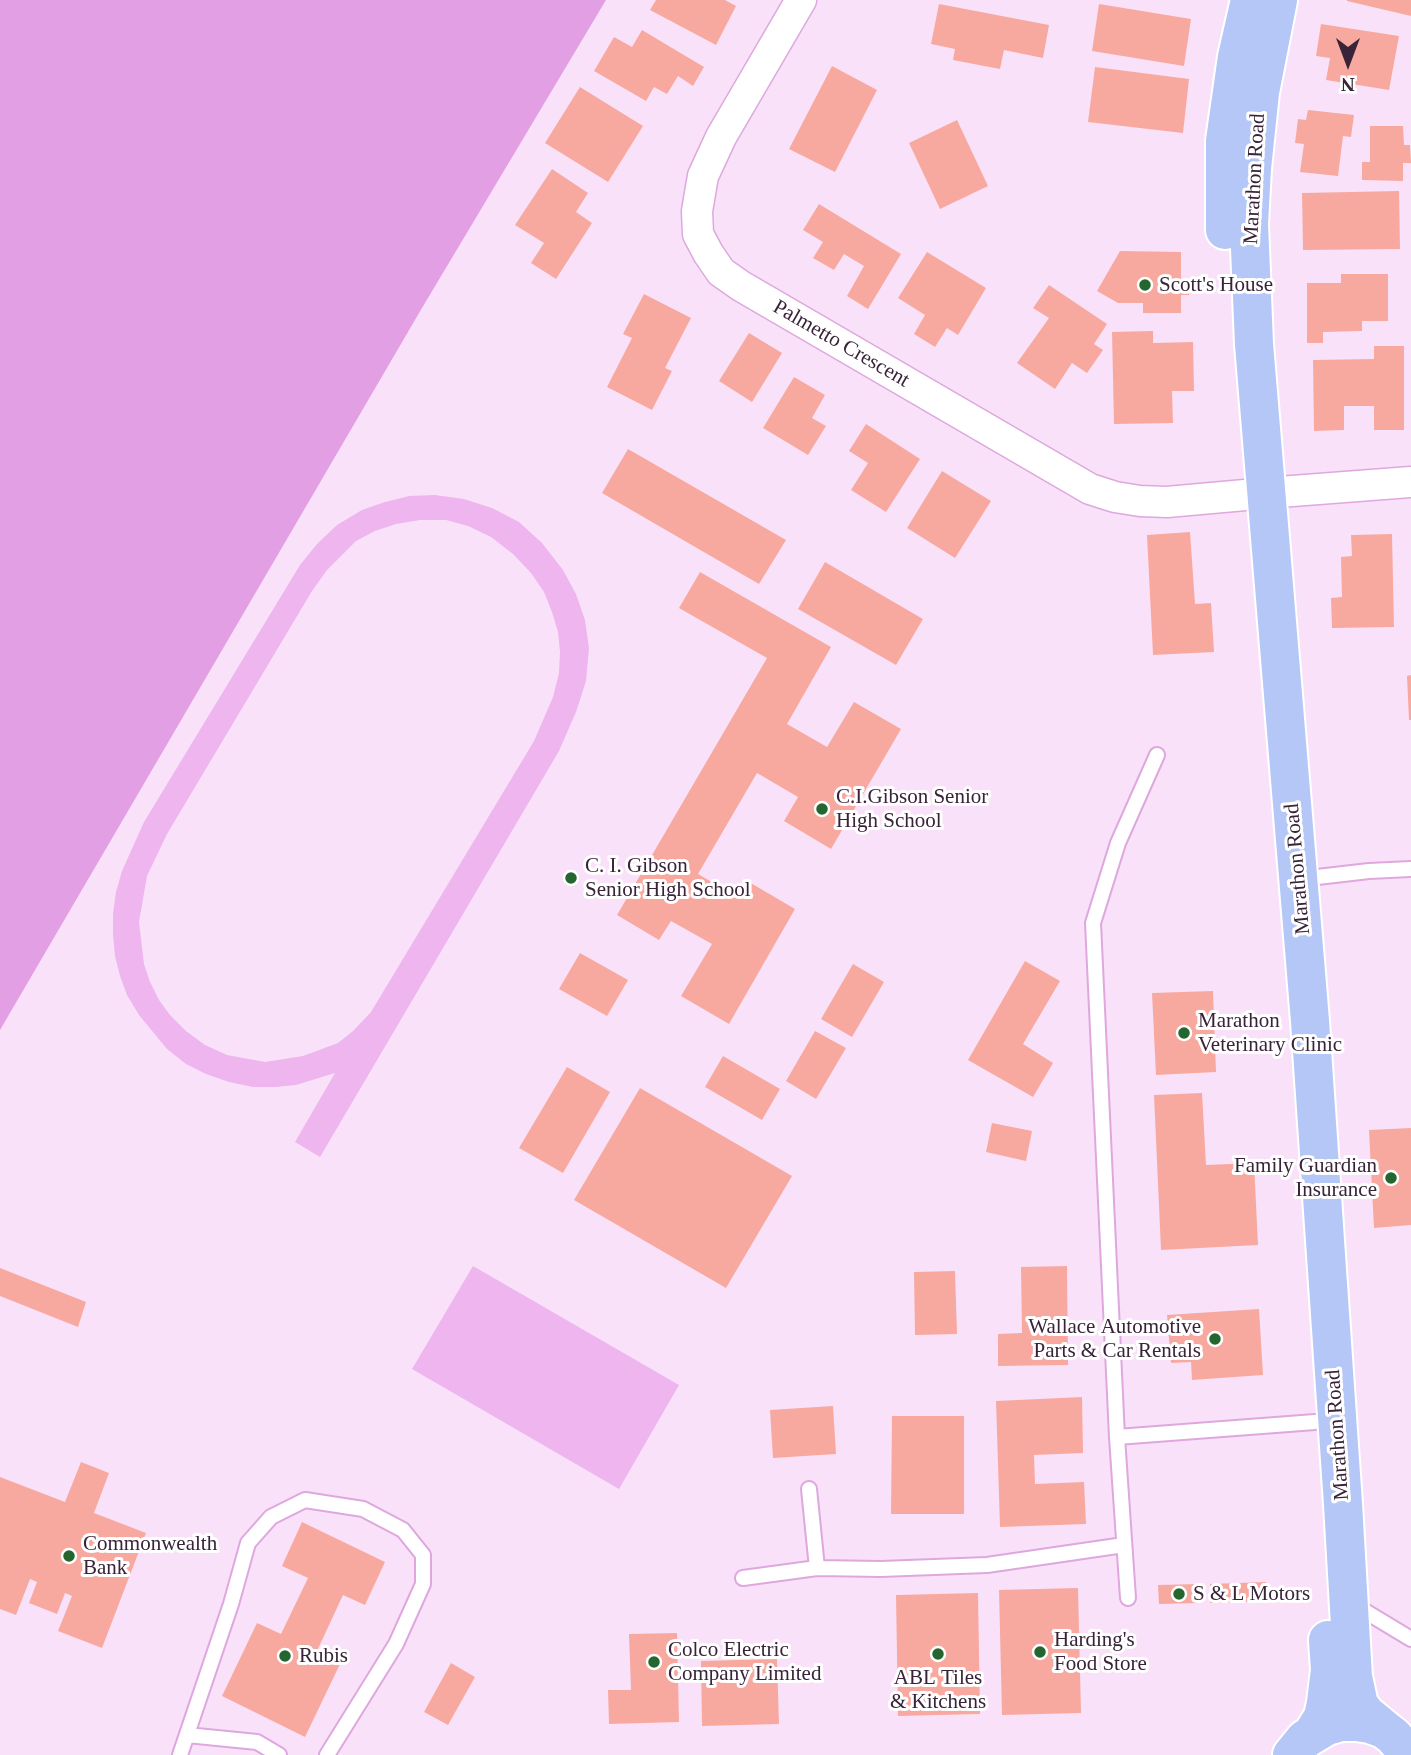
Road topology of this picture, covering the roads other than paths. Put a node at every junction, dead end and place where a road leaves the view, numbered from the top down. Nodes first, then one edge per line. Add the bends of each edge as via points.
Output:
1 (801, 0) edge
2 (1250, 0) edge
3 (1278, 0) edge
4 (1411, 482) edge
5 (1255, 494) junction
6 (1157, 755) dead end
7 (1411, 869) edge
8 (1299, 879) junction
9 (1315, 1422) junction
10 (1117, 1437) junction
11 (809, 1489) dead end
12 (1124, 1545) junction
13 (817, 1568) junction
14 (743, 1578) dead end
15 (1128, 1598) dead end
16 (1349, 1601) junction
17 (1411, 1639) edge
18 (187, 1735) junction
19 (1400, 1743) edge
20 (1303, 1744) edge
21 (180, 1755) edge
22 (279, 1755) edge
23 (327, 1755) edge

1 - 5 street, Palmetto Crescent via 721,136 703,176 696,211 698,234 721,272 1090,489 1115,498 1167,502
2 - 5 main road, Marathon Road via 1229,107 1224,177 1228,292
3 - 5 main road, Marathon Road via 1260,92 1249,224
4 - 5 street, Palmetto Crescent
5 - 8 main road, Marathon Road
5 - 9 main road, Marathon Road
6 - 10 lane via 1118,843 1093,923
7 - 8 lane
8 - 16 main road, Marathon Road
9 - 10 lane
9 - 20 main road, Marathon Road via 1329,1670 1323,1717
10 - 12 lane
11 - 13 lane
12 - 13 lane via 987,1565
12 - 15 lane
13 - 14 lane
16 - 17 lane
16 - 19 main road, Marathon Road via 1356,1697 1367,1715
18 - 21 lane
18 - 22 lane via 257,1742
18 - 23 lane via 248,1543 271,1517 305,1500 363,1508 402,1530 422,1555 423,1584 396,1644
19 - 20 main road via 1370,1724 1341,1722 1327,1726

